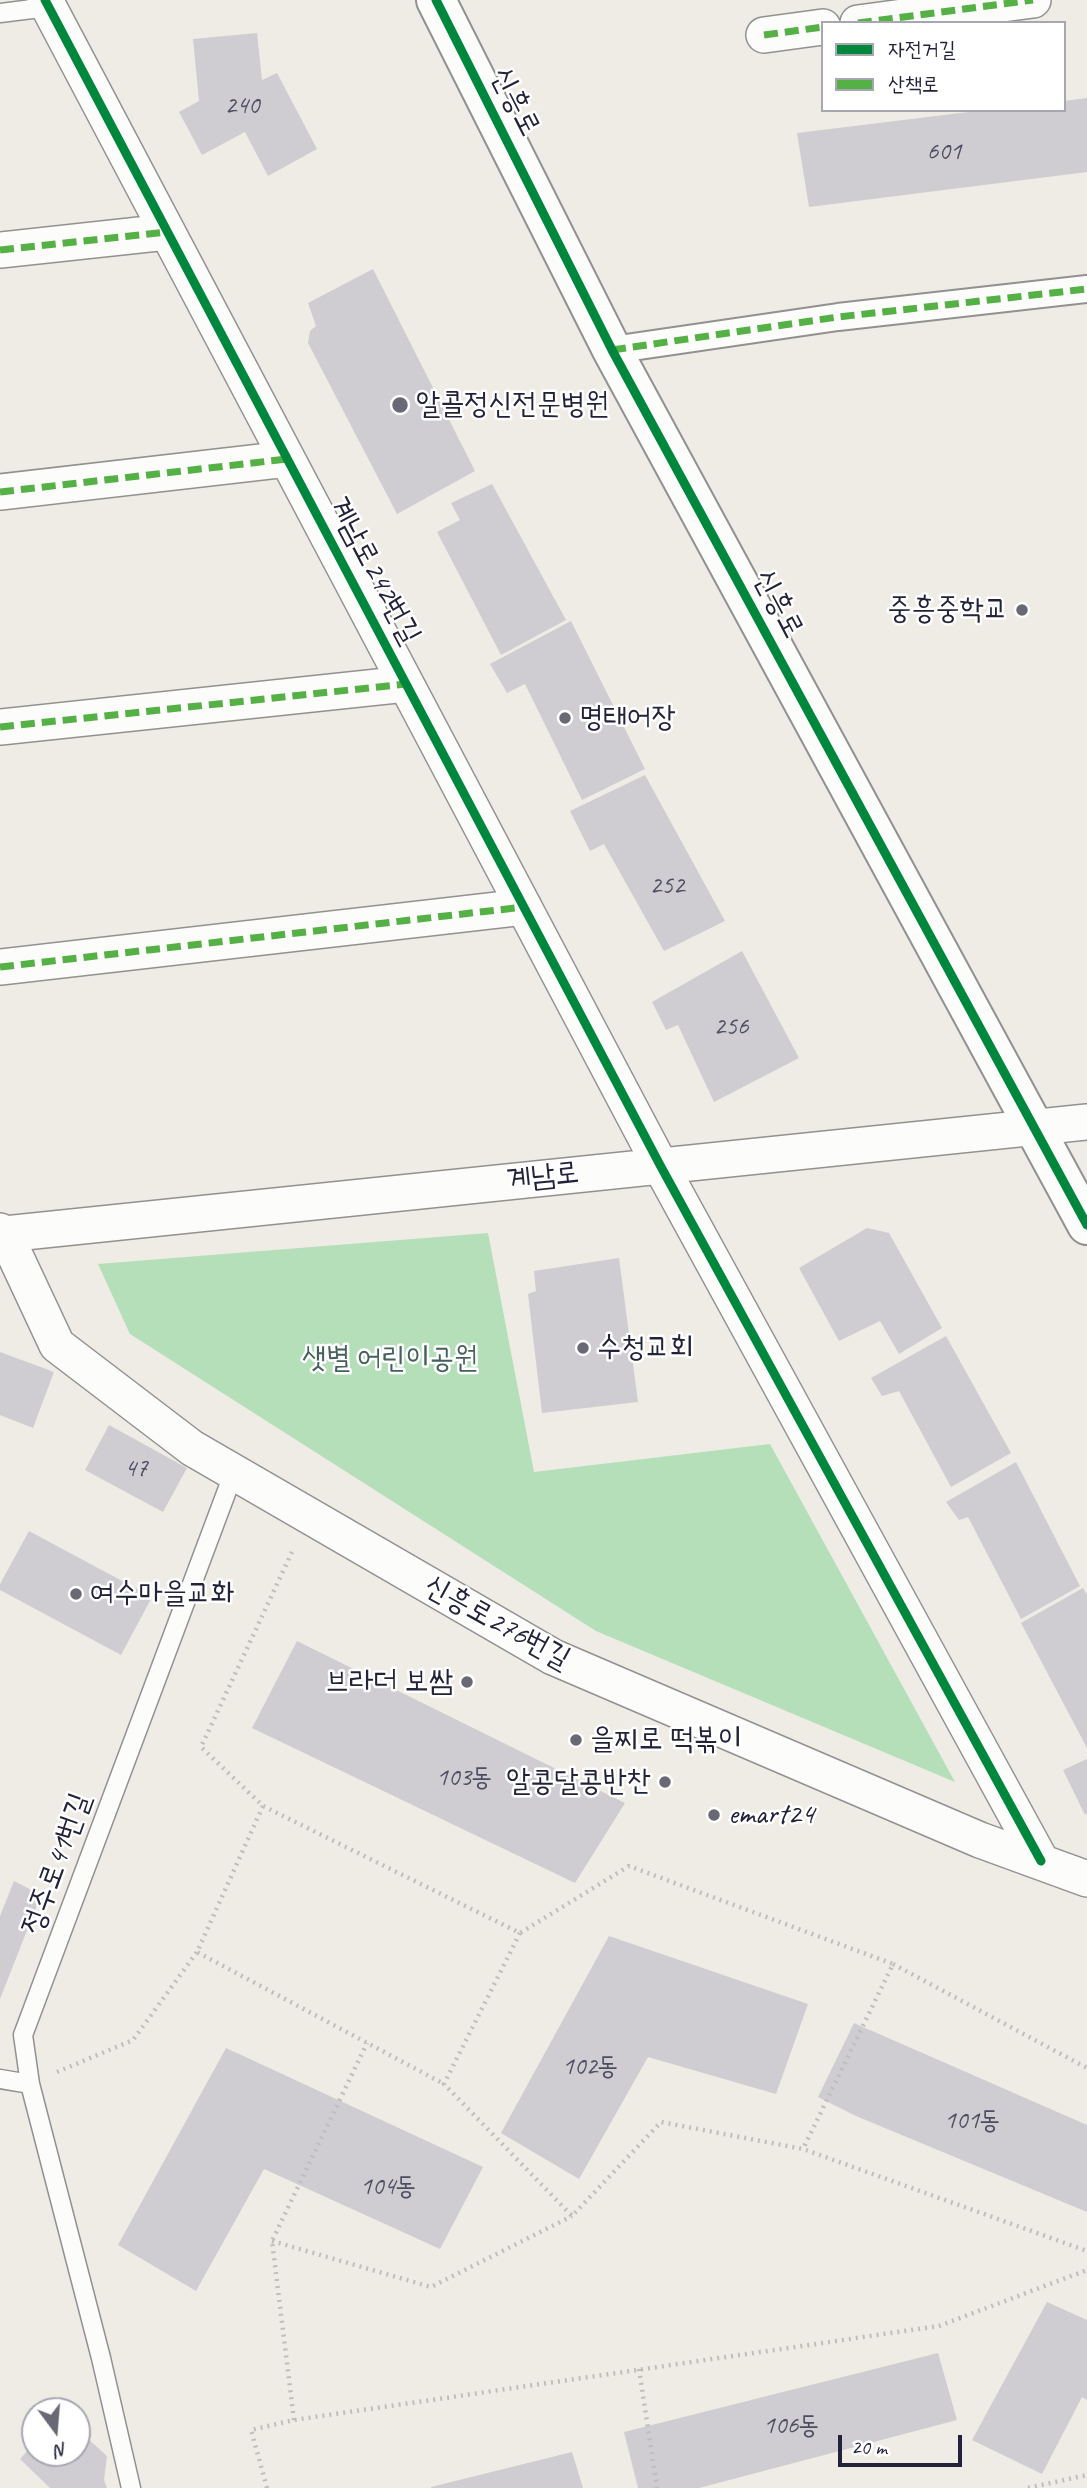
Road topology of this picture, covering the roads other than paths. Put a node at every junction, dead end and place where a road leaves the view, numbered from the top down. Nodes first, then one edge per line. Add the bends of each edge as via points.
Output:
1 (436, 0) edge
2 (1033, 0) edge
3 (47, 4) edge
4 (972, 4) edge
5 (0, 13) edge
6 (870, 21) edge
7 (821, 27) edge
8 (764, 35) dead end
9 (167, 232) junction
10 (0, 250) edge
11 (1087, 289) edge
12 (612, 350) junction
13 (287, 459) junction
14 (0, 492) edge
15 (406, 684) junction
16 (0, 726) edge
17 (524, 908) junction
18 (0, 967) edge
19 (1087, 1122) edge
20 (1034, 1128) junction
21 (660, 1165) junction
22 (1087, 1225) edge
23 (2, 1232) edge
24 (233, 1472) junction
25 (1041, 1861) junction
26 (1087, 1879) edge
27 (0, 2079) edge
28 (30, 2084) junction
29 (131, 2488) edge

1 - 12 street, 신흥로
2 - 4 street
3 - 5 lane
3 - 9 street, 계남로242번길
4 - 6 street
7 - 8 street
9 - 10 street
9 - 13 street, 계남로242번길
11 - 12 street via 838,317
12 - 20 street, 신흥로
13 - 14 street
13 - 15 street, 계남로242번길
15 - 16 street, 계남로242번길
15 - 17 street, 계남로242번길
17 - 18 street
17 - 21 street, 계남로242번길
19 - 20 street, 계남로
20 - 21 street, 계남로
20 - 22 street, 신흥로
21 - 23 street, 계남로
21 - 25 street, 계남로242번길
23 - 24 street, 신흥로276번길 via 57,1345 192,1448
24 - 25 street, 신흥로276번길 via 553,1657 980,1840
24 - 28 lane, 정주로41번길 via 23,2035
25 - 26 street, 신흥로276번길
27 - 28 lane
28 - 29 lane, 정주로41번길

